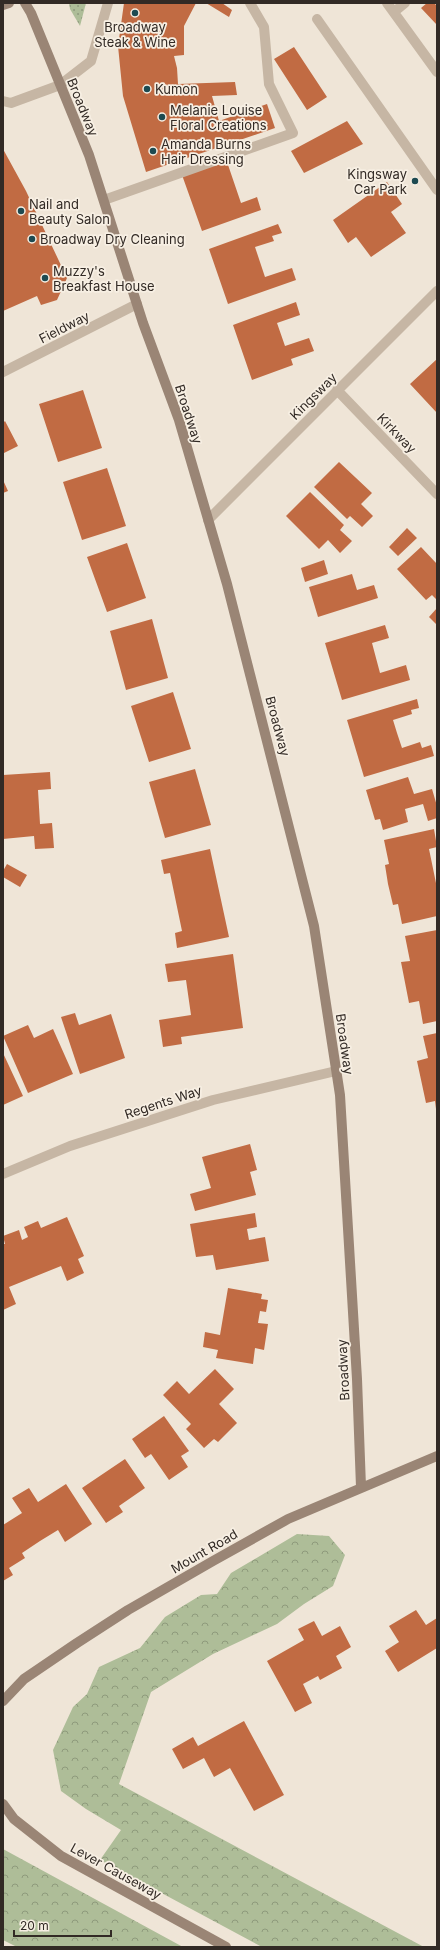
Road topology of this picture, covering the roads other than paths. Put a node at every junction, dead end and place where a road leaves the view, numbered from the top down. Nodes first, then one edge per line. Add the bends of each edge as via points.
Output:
1 (9, 3) edge
2 (25, 3) edge
3 (108, 3) edge
4 (250, 3) edge
5 (387, 3) edge
6 (405, 3) edge
7 (3, 5) edge
8 (394, 12) junction
9 (317, 19) dead end
10 (437, 72) edge
11 (60, 85) junction
12 (3, 101) edge
13 (437, 190) edge
14 (104, 200) junction
15 (437, 290) edge
16 (137, 304) junction
17 (3, 372) edge
18 (337, 390) junction
19 (437, 494) edge
20 (208, 520) junction
21 (336, 1071) junction
22 (3, 1174) edge
23 (437, 1456) edge
24 (361, 1487) junction
25 (3, 1701) edge
26 (3, 1804) edge
27 (226, 1947) edge

1 - 7 street
2 - 11 street, Broadway
3 - 11 street via 91,61
4 - 14 street via 264,26 269,84 293,133
5 - 8 street
6 - 8 street
8 - 10 street
9 - 13 street
11 - 12 street via 12,104
11 - 14 street, Broadway via 89,155
14 - 16 street, Broadway
15 - 18 street, Kingsway
16 - 17 street, Fieldway
16 - 20 street, Broadway via 179,420
18 - 19 street, Kirkway
18 - 20 street, Kingsway
20 - 21 street, Broadway via 227,584 314,926
21 - 22 street, Regents Way via 213,1100 70,1146
21 - 24 street, Broadway via 340,1095
23 - 24 street, Mount Road
24 - 25 street, Mount Road via 288,1519 128,1610 24,1679
26 - 27 street, Lever Causeway via 14,1819 61,1856

